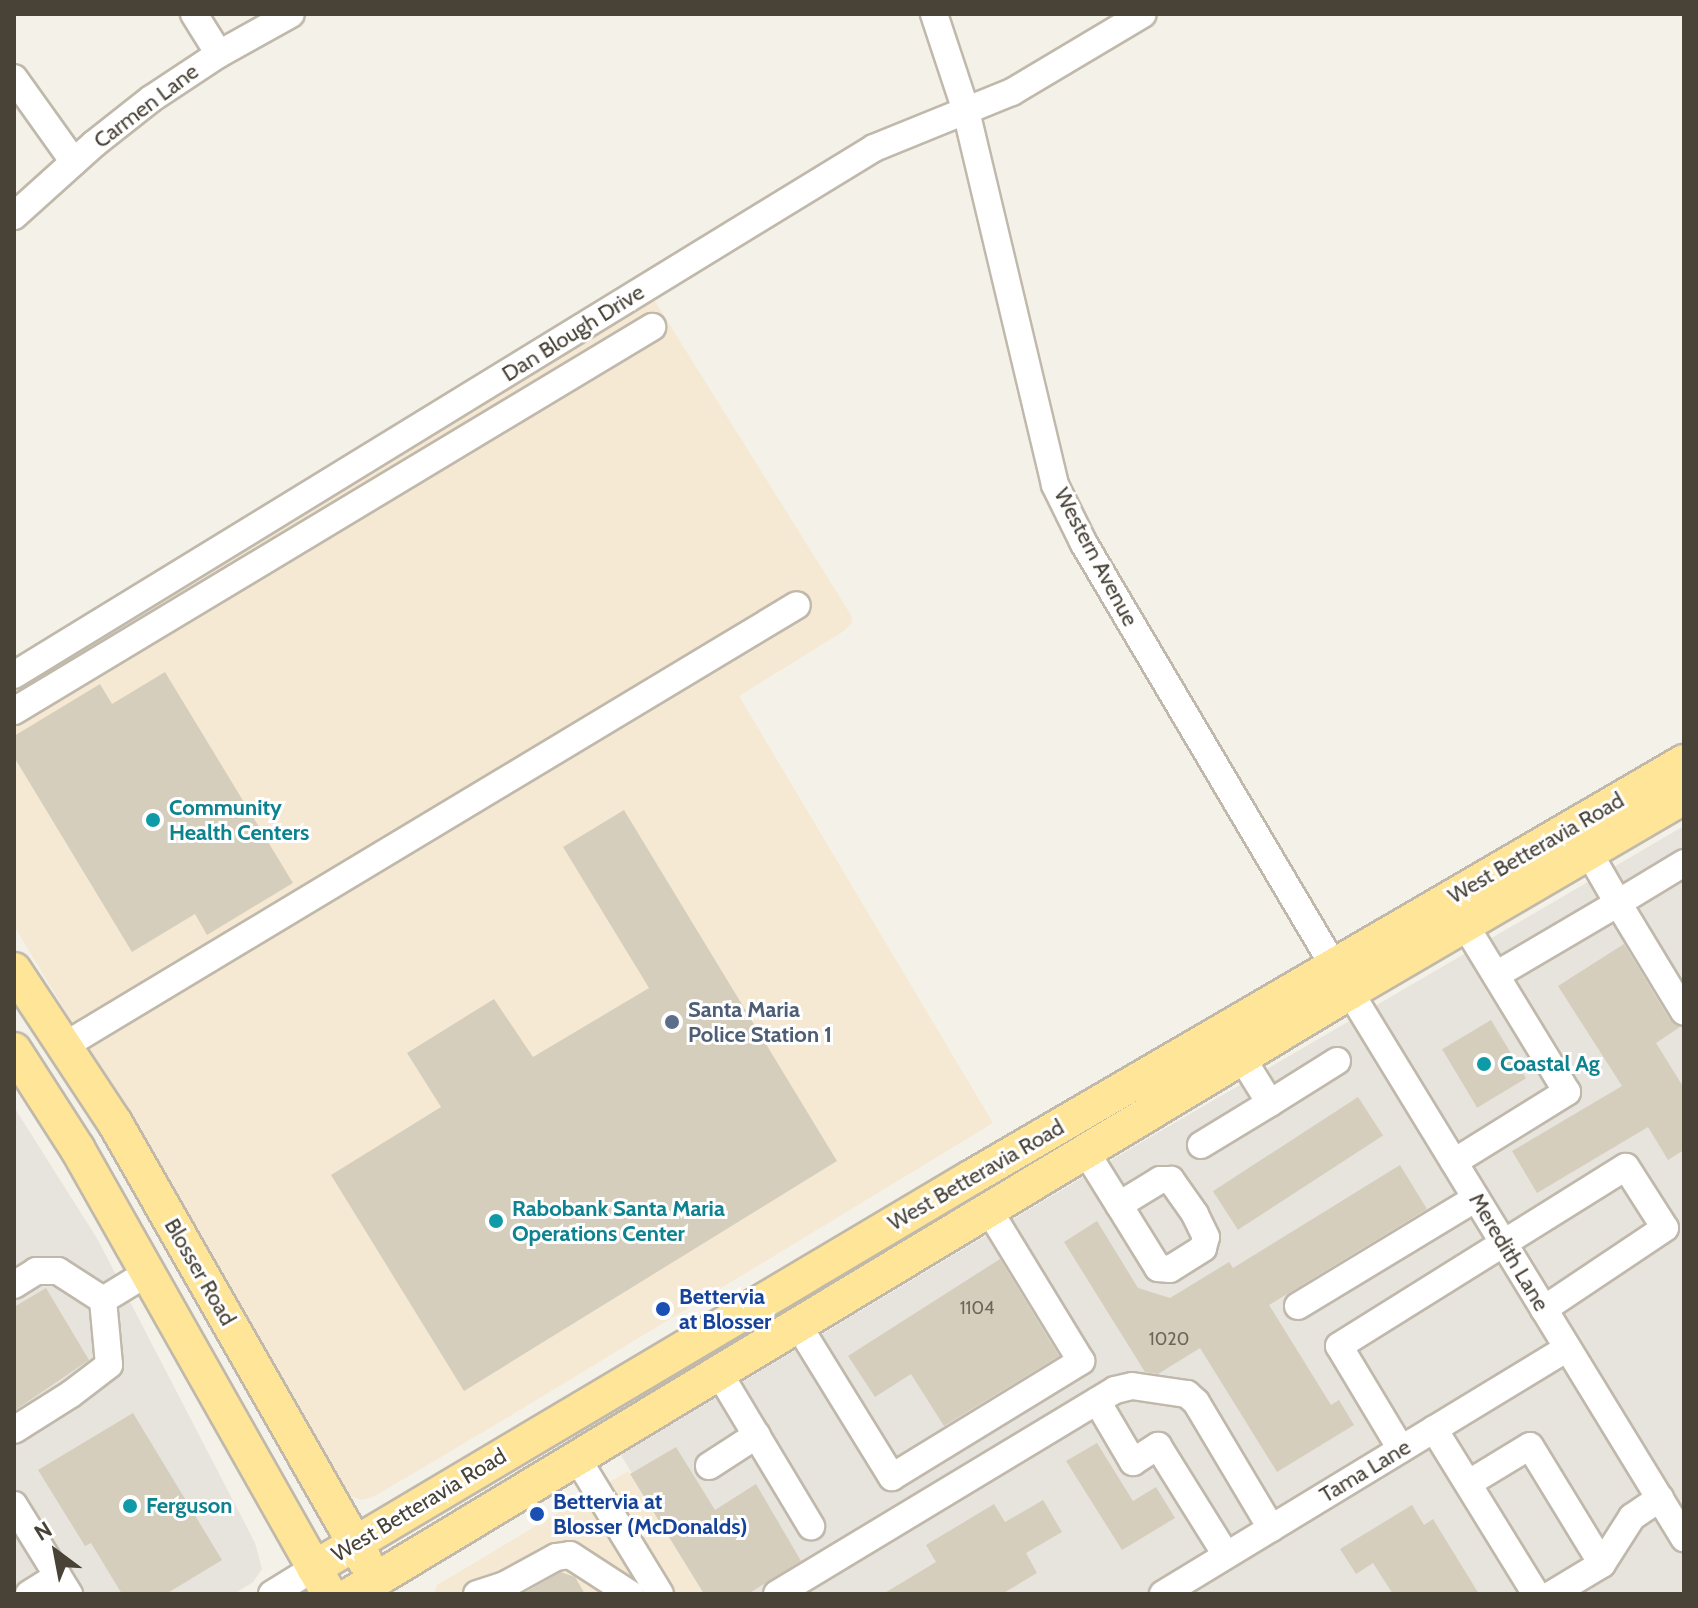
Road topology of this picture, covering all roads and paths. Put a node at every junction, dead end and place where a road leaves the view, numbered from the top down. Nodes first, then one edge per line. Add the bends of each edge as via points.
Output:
1 (194, 14) edge
2 (291, 14) edge
3 (934, 14) edge
4 (1143, 14) edge
5 (219, 54) junction
6 (14, 78) edge
7 (966, 111) junction
8 (74, 162) junction
9 (14, 216) edge
10 (652, 327) dead end
11 (797, 605) dead end
12 (14, 675) edge
13 (14, 711) edge
14 (1684, 762) edge
15 (1684, 797) edge
16 (1589, 853) junction
17 (1684, 863) edge
18 (1618, 903) junction
19 (1465, 925) junction
20 (14, 970) edge
21 (1496, 975) junction
22 (1342, 979) junction
23 (1684, 1012) edge
24 (64, 1046) junction
25 (14, 1050) edge
26 (1242, 1058) junction
27 (1337, 1061) dead end
28 (1270, 1103) junction
29 (1201, 1145) dead end
30 (1086, 1152) junction
31 (1454, 1162) junction
32 (1476, 1198) junction
33 (1119, 1205) dead end
34 (989, 1210) junction
35 (1504, 1245) junction
36 (147, 1273) junction
37 (14, 1285) edge
38 (103, 1300) junction
39 (1298, 1306) dead end
40 (1544, 1309) junction
41 (798, 1325) junction
42 (1567, 1348) junction
43 (719, 1373) junction
44 (1097, 1401) junction
45 (1434, 1429) junction
46 (14, 1430) edge
47 (757, 1435) junction
48 (1401, 1449) junction
49 (577, 1458) junction
50 (709, 1466) dead end
51 (1469, 1483) junction
52 (1660, 1498) junction
53 (14, 1505) edge
54 (811, 1526) dead end
55 (1271, 1528) junction
56 (1684, 1538) edge
57 (355, 1543) junction
58 (1226, 1555) junction
59 (1602, 1564) junction
60 (321, 1581) edge
61 (63, 1585) edge
62 (371, 1589) edge
63 (29, 1594) edge
64 (272, 1594) edge
65 (477, 1594) edge
66 (630, 1594) edge
67 (660, 1594) edge
68 (777, 1594) edge
69 (1163, 1594) edge
70 (1536, 1594) edge
71 (1552, 1594) edge

1 - 5 street
2 - 5 street, Carmen Lane
3 - 7 street, Western Avenue
4 - 7 street, Dan Blough Drive via 1012,92
5 - 8 street, Carmen Lane via 151,99
6 - 8 street
7 - 12 street, Dan Blough Drive via 874,148
7 - 22 street, Western Avenue via 1055,485 1083,542
8 - 9 street, Carmen Lane
10 - 13 street
11 - 24 street
14 - 22 main road, West Betteravia Road
15 - 16 main road, West Betteravia Road
16 - 18 street
16 - 19 main road, West Betteravia Road
17 - 18 street
18 - 21 street
18 - 23 street
19 - 21 street
19 - 22 main road, West Betteravia Road
20 - 24 main road, Blosser Road
21 - 31 street via 1567,1092
22 - 26 main road, West Betteravia Road
22 - 31 street, Meredith Lane
22 - 57 main road, West Betteravia Road
24 - 57 main road, Blosser Road via 115,1123
25 - 36 main road, Blosser Road
26 - 28 street
26 - 30 main road, West Betteravia Road
27 - 28 street
28 - 29 street
30 - 33 street
30 - 34 main road, West Betteravia Road
31 - 32 street, Meredith Lane
32 - 35 street, Meredith Lane
32 - 39 street
34 - 41 main road, West Betteravia Road
34 - 41 street via 1081,1361 892,1477
35 - 40 street, Meredith Lane
35 - 40 street via 1626,1167 1665,1228
35 - 48 street via 1339,1346
36 - 38 street
36 - 60 main road, Blosser Road
37 - 38 street via 36,1271 58,1271
38 - 46 street via 109,1365
40 - 42 street, Meredith Lane
41 - 43 main road, West Betteravia Road
42 - 45 street, Tama Lane
42 - 52 street, Meredith Lane
43 - 47 street
43 - 49 main road, West Betteravia Road
44 - 55 street via 1132,1386 1187,1394
44 - 58 street via 1133,1462 1158,1446
44 - 68 street
45 - 48 street, Tama Lane
45 - 51 street
47 - 50 street
47 - 54 street
48 - 55 street, Tama Lane
49 - 62 main road, West Betteravia Road
49 - 67 street
51 - 59 street via 1530,1446
51 - 70 street
52 - 56 street, Meredith Lane
52 - 59 street via 1632,1517
53 - 61 street
55 - 58 street, Tama Lane
57 - 60 main road, West Betteravia Road
57 - 62 main road, Blosser Road
58 - 69 street, Tama Lane
59 - 71 street
60 - 64 street, West Betteravia Road
61 - 63 street
65 - 66 street via 570,1555

